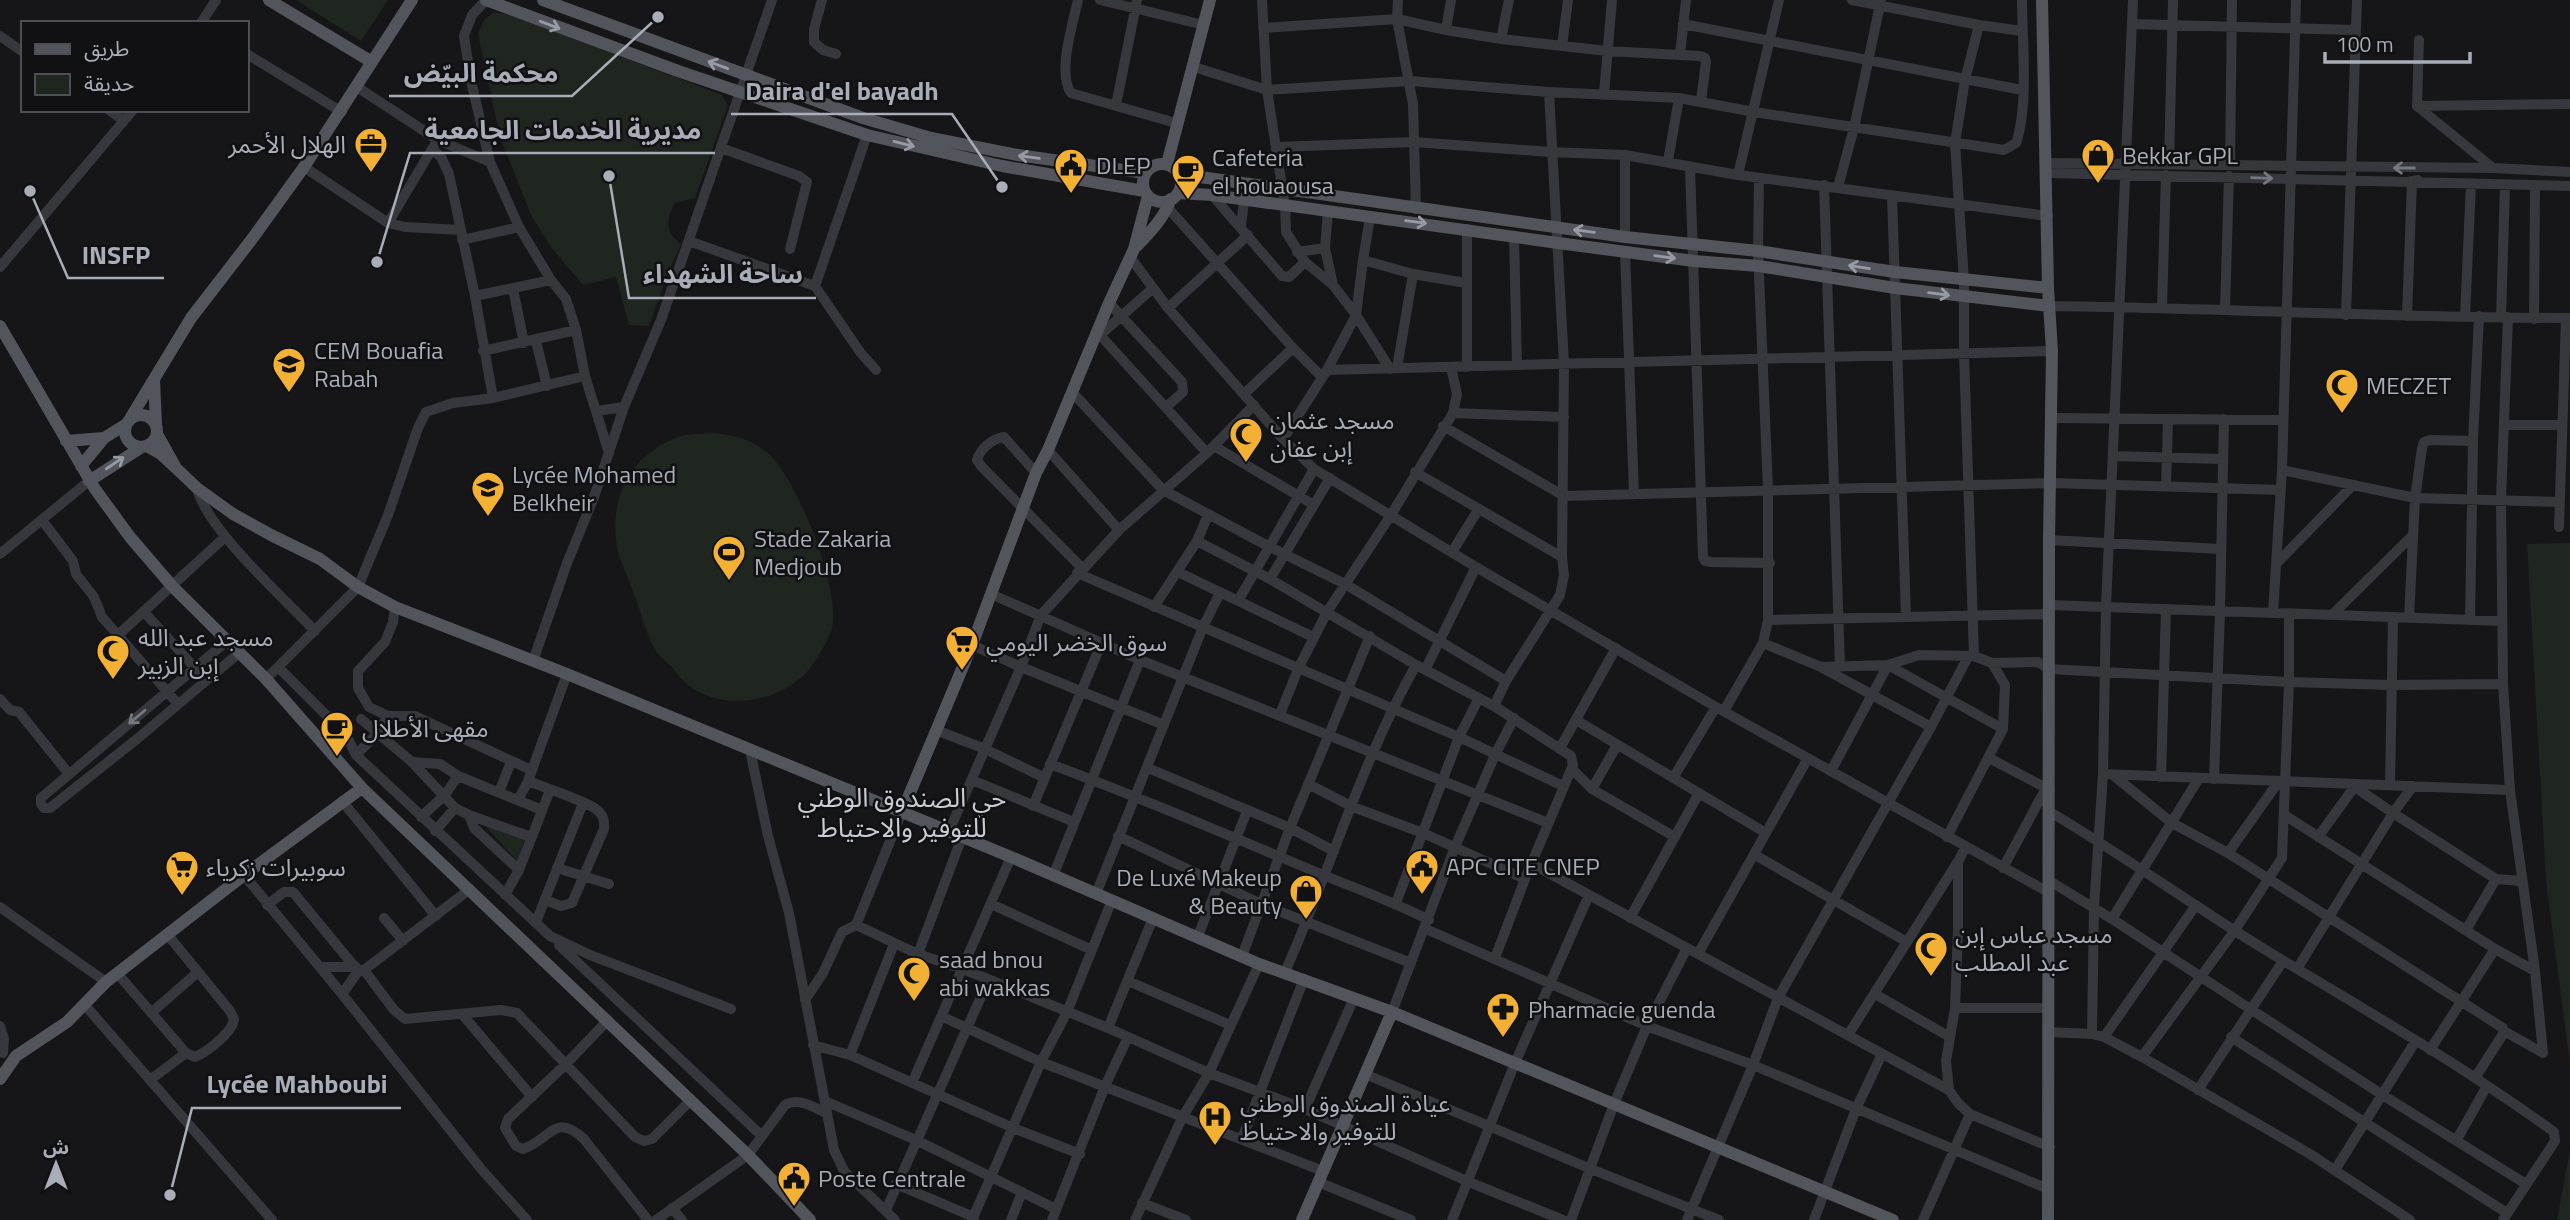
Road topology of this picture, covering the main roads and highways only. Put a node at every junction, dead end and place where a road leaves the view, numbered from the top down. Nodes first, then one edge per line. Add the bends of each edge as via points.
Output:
1 (269, 0) edge
2 (412, 0) edge
3 (486, 0) edge
4 (543, 0) edge
5 (1210, 0) edge
6 (2042, 0) edge
7 (687, 53) junction
8 (372, 62) junction
9 (678, 71) junction
10 (1167, 164) junction
11 (1145, 173) junction
12 (1179, 174) junction
13 (1146, 194) junction
14 (1172, 200) junction
15 (1625, 244) junction
16 (1132, 253) junction
17 (2048, 288) junction
18 (2049, 306) junction
19 (0, 326) edge
20 (154, 376) junction
21 (128, 421) junction
22 (156, 428) junction
23 (104, 438) junction
24 (66, 441) junction
25 (144, 447) junction
26 (81, 466) junction
27 (176, 468) junction
28 (89, 481) junction
29 (362, 788) junction
30 (902, 811) junction
31 (1392, 1012) junction
32 (6, 1054) edge
33 (0, 1079) edge
34 (810, 1220) edge
35 (1302, 1220) edge
36 (1893, 1220) edge
37 (2048, 1220) edge

1 - 8 main road
2 - 8 main road
3 -> 9 main road
4 - 7 main road
5 - 10 main road
6 - 17 main road
7 - 9 main road
11 -> 7 main road via 931,138
8 - 20 main road via 304,167 191,318
9 -> 13 main road via 867,135
10 - 11 main road via 1155,165
10 - 12 main road
11 - 13 main road
12 - 14 main road via 1181,184
15 -> 12 main road via 1556,228
13 - 14 main road via 1159,202
13 - 16 main road
14 -> 15 main road via 1212,195 1558,243
14 - 16 main road
17 -> 15 main road via 1692,244
15 -> 18 main road via 1694,261
16 - 30 main road via 1036,473 972,645
17 - 18 main road
18 - 37 main road
19 - 24 main road
20 - 21 main road
20 - 22 main road
21 - 22 main road via 148,415
21 - 23 main road
21 - 25 main road via 128,441
22 - 25 main road
22 - 27 main road
23 - 24 main road
23 - 26 main road
24 - 26 main road
25 - 27 main road
28 -> 25 main road
26 - 28 main road
27 - 30 main road via 233,514 320,559 395,607
28 - 29 main road via 173,586 266,679
29 - 32 main road via 117,973 59,1028
29 - 34 main road via 608,1020
30 - 31 main road via 1259,964
31 - 35 main road
31 - 36 main road
32 - 33 main road

